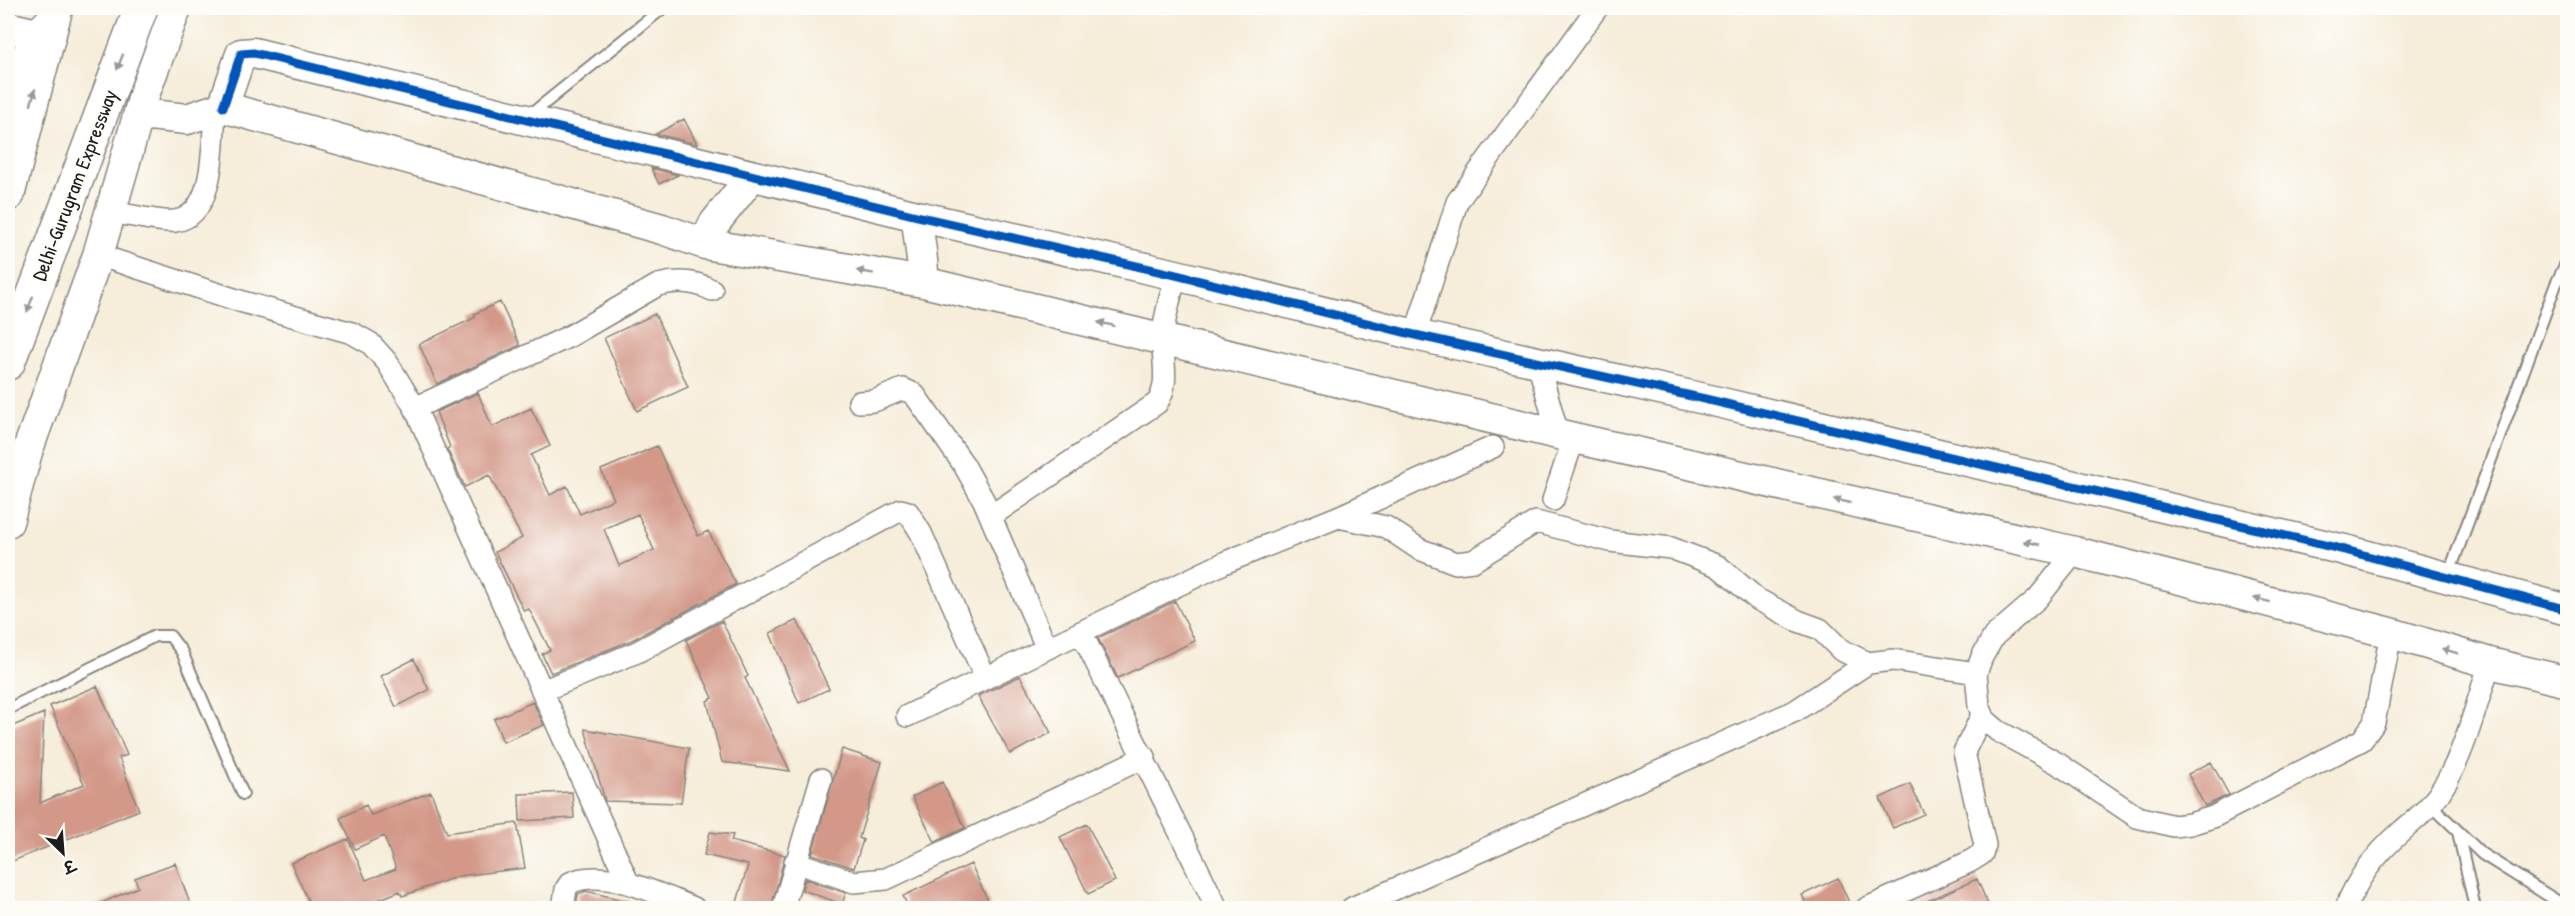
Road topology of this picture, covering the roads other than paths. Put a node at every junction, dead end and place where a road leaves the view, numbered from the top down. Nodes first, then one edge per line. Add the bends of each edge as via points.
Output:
1 (141, 8) edge
2 (176, 8) edge
3 (663, 8) edge
4 (1597, 8) edge
5 (38, 23) edge
6 (8, 97) edge
7 (219, 108) junction
8 (140, 114) junction
9 (525, 119) junction
10 (752, 176) junction
11 (8, 194) edge
12 (110, 212) junction
13 (917, 216) junction
14 (705, 244) junction
15 (98, 255) junction
16 (2568, 259) edge
17 (1176, 275) junction
18 (923, 282) junction
19 (712, 290) dead end
20 (1415, 335) junction
21 (1163, 338) junction
22 (8, 363) edge
23 (1538, 363) junction
24 (859, 402) dead end
25 (415, 408) junction
26 (1566, 436) junction
27 (1493, 447) dead end
28 (1553, 500) junction
29 (991, 516) junction
30 (1338, 518) junction
31 (8, 522) edge
32 (1536, 522) junction
33 (1564, 527) junction
34 (2075, 552) junction
35 (2447, 579) junction
36 (2568, 610) edge
37 (1081, 632) junction
38 (2391, 633) junction
39 (1046, 647) junction
40 (1868, 663) junction
41 (2490, 663) junction
42 (1976, 673) junction
43 (985, 677) junction
44 (2568, 682) edge
45 (542, 691) junction
46 (8, 709) edge
47 (1982, 715) junction
48 (907, 716) dead end
49 (1145, 757) junction
50 (822, 779) dead end
51 (243, 794) dead end
52 (2431, 805) junction
53 (2458, 832) junction
54 (795, 862) junction
55 (628, 882) junction
56 (2568, 908) edge
57 (563, 909) edge
58 (694, 909) edge
59 (783, 909) edge
60 (1217, 909) edge
61 (1352, 909) edge
62 (1867, 909) edge
63 (2346, 909) edge
64 (2475, 909) edge

1 -> 22 highway, Delhi-Gurugram Expressway
2 - 8 street
3 - 9 lane
4 - 20 street via 1457,202
5 - 6 street
11 -> 5 highway
7 - 8 street via 185,119
7 - 9 street via 241,54 254,53
7 - 12 street via 208,190 201,203 176,221
7 - 14 street
8 - 12 street
9 - 10 street
10 - 13 street
10 - 14 street via 714,224
12 - 15 street
13 - 17 street
13 - 18 street
18 -> 14 street
15 - 25 street via 351,333 370,343 387,362
15 - 31 street via 27,452
16 - 35 lane
17 - 20 street
17 - 21 street
21 -> 18 street
19 - 25 street via 691,283 658,285 570,336
20 - 23 street
21 - 26 street
21 - 29 street via 1165,378 1157,403
23 - 26 street
23 - 35 street via 2345,550
24 - 29 street via 874,401 903,389 912,391 964,465
25 - 45 street
26 - 28 street
34 -> 26 street
27 - 30 street
28 - 32 street
28 - 33 street
29 - 39 street
30 - 32 street via 1386,527 1419,549 1456,563 1473,561
30 - 37 street via 1226,562
32 - 33 street
33 - 40 street via 1610,541 1671,548 1718,566 1756,599 1820,629 1841,650
38 -> 34 street
34 - 42 street via 2038,598 1994,636
35 - 36 street
37 - 39 street
37 - 49 street
41 -> 38 street
38 - 47 street via 2374,723 2366,737 2213,817 2190,824 2164,825 2137,817 2057,763 1998,731
39 - 43 street
40 - 42 street via 1893,660
40 - 61 street via 1795,711
41 - 44 street
41 - 52 street via 2456,760
42 - 47 street via 1975,689
43 - 45 street via 921,533 908,512 901,510 637,652
43 - 48 street
45 - 55 street
46 - 51 lane via 155,636 170,636 182,652
47 - 62 street via 1964,752 1985,844 1982,854
49 - 54 street via 886,879 854,882
49 - 60 street
50 - 54 street
52 - 53 lane
52 - 63 street via 2374,859
53 - 56 lane via 2482,854
53 - 64 lane
54 - 59 street
55 - 57 street via 576,880 566,889
55 - 58 street

